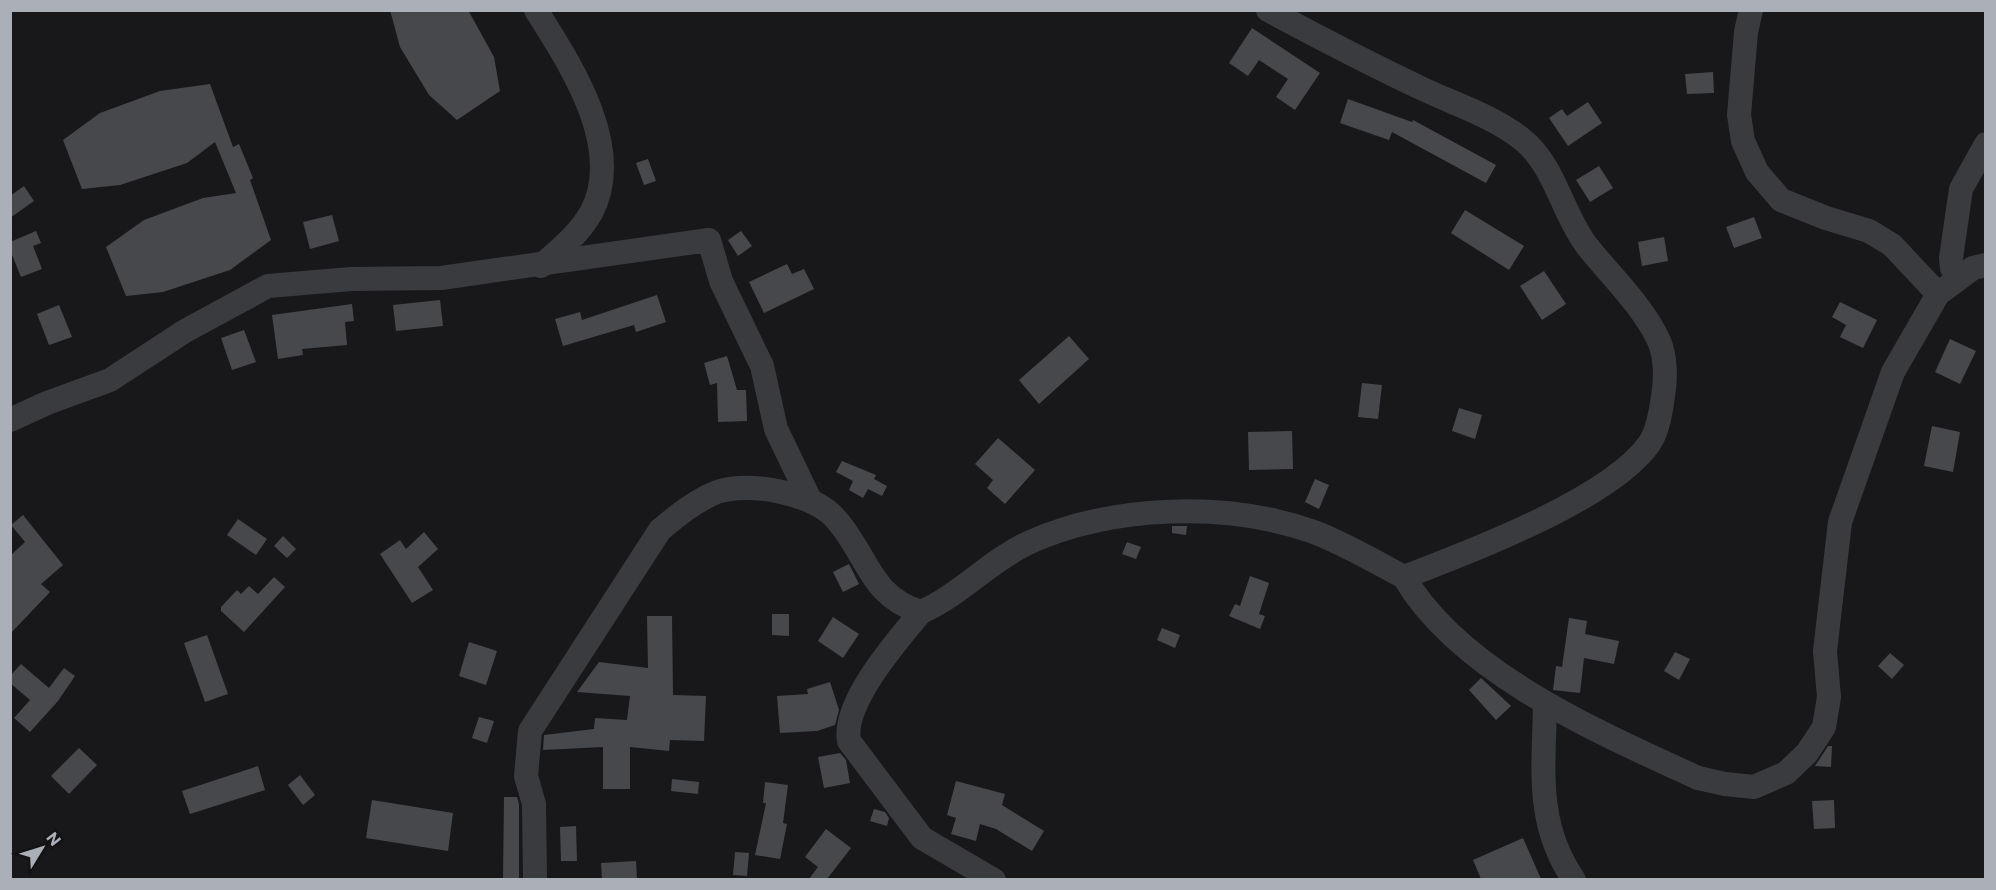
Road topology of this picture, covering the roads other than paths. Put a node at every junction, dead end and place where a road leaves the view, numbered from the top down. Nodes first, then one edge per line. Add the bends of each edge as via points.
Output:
1 (536, 10) edge
2 (1268, 10) edge
3 (1751, 10) edge
4 (1986, 144) edge
5 (1986, 265) edge
6 (541, 266) junction
7 (1958, 277) junction
8 (1938, 294) junction
9 (10, 420) edge
10 (810, 500) junction
11 (1404, 577) junction
12 (921, 612) junction
13 (1545, 704) junction
14 (535, 879) edge
15 (994, 879) edge
16 (1574, 879) edge

1 - 6 street via 561,50 596,123 603,166 592,212 574,236
2 - 11 street via 1426,91 1480,114 1522,139 1538,155 1584,242 1660,343 1666,379 1661,412 1650,442 1630,465 1598,489 1555,511
3 - 8 street via 1739,116 1743,141 1757,172 1781,200 1869,231 1892,245
4 - 7 street via 1961,189 1952,245 1952,268
5 - 7 street
6 - 9 street via 441,278 351,279 268,286 185,331 110,380
6 - 10 street via 709,240 721,281 762,366 776,429
7 - 8 street
8 - 13 street via 1893,372 1840,522 1825,651 1829,697 1824,727 1807,753 1786,772 1754,787 1725,784 1698,778
10 - 12 street via 833,516 848,534 881,589 896,602
10 - 14 street via 777,491 741,488 719,492 687,507 660,530 530,730 526,776 534,804
11 - 12 street via 1336,542 1292,525 1233,516 1146,512 1114,515 1026,544 938,605
11 - 13 street via 1419,603 1448,632
12 - 15 street via 877,668 847,730 849,741 922,838
13 - 16 street via 1543,788 1549,832

